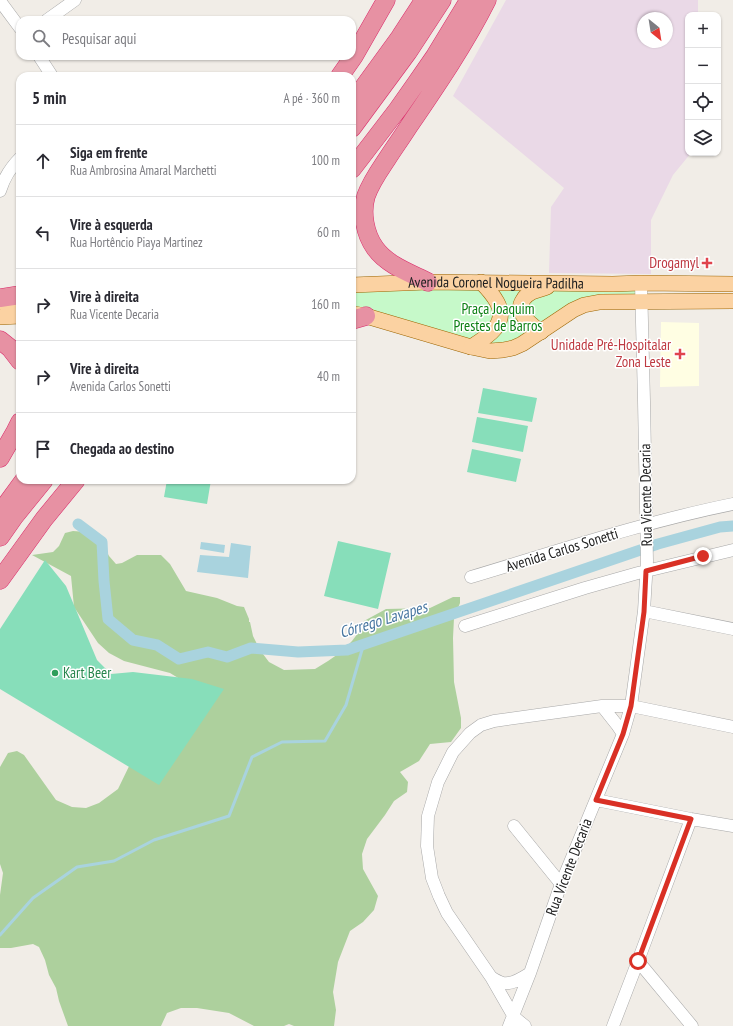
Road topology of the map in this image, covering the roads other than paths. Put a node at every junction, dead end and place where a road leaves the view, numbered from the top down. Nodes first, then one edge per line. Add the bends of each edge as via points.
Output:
1 (74, 0) edge
2 (386, 0) edge
3 (424, 0) edge
4 (442, 0) edge
5 (469, 0) edge
6 (487, 0) edge
7 (0, 1) edge
8 (52, 16) edge
9 (16, 23) edge
10 (356, 52) edge
11 (42, 60) edge
12 (350, 60) edge
13 (351, 60) edge
14 (49, 72) edge
15 (340, 72) edge
16 (343, 72) edge
17 (356, 98) edge
18 (356, 123) edge
19 (16, 163) edge
20 (356, 164) edge
21 (0, 191) edge
22 (428, 282) junction
23 (482, 282) junction
24 (640, 283) junction
25 (557, 284) junction
26 (733, 284) edge
27 (356, 285) edge
28 (16, 296) edge
29 (0, 298) edge
30 (641, 301) junction
31 (733, 301) edge
32 (0, 302) edge
33 (16, 305) edge
34 (16, 316) edge
35 (357, 316) edge
36 (0, 317) edge
37 (541, 332) junction
38 (0, 340) edge
39 (471, 347) junction
40 (16, 356) edge
41 (16, 430) edge
42 (16, 450) edge
43 (0, 458) edge
44 (0, 472) edge
45 (21, 484) edge
46 (41, 484) edge
47 (73, 484) edge
48 (82, 484) edge
49 (646, 498) junction
50 (733, 504) edge
51 (0, 513) edge
52 (676, 517) junction
53 (44, 518) junction
54 (647, 529) junction
55 (0, 537) edge
56 (733, 550) edge
57 (646, 566) junction
58 (471, 578) dead end
59 (0, 580) edge
60 (585, 588) junction
61 (645, 597) junction
62 (644, 612) junction
63 (465, 626) dead end
64 (733, 629) edge
65 (602, 706) junction
66 (631, 706) junction
67 (733, 727) edge
68 (623, 734) junction
69 (596, 800) junction
70 (691, 819) junction
71 (514, 826) dead end
72 (733, 826) edge
73 (561, 884) junction
74 (638, 961) junction
75 (530, 974) junction
76 (491, 977) junction
77 (511, 1022) edge
78 (525, 1026) edge
79 (613, 1026) edge
80 (692, 1026) edge

1 - 8 street
2 - 10 highway
3 - 17 highway
4 - 18 highway via 408,52
5 - 20 highway via 435,56
6 - 22 highway via 450,65 376,176 366,197 364,221 375,248 392,263
7 - 9 street
11 - 14 street
12 - 15 highway
13 - 16 highway
19 - 21 street
22 - 23 main road, Avenida Coronel Nogueira Padilha
22 - 27 main road, Avenida Coronel Nogueira Padilha
23 - 25 main road, Avenida Coronel Nogueira Padilha
23 - 39 main road via 497,302 500,317 493,332
24 - 25 main road, Avenida Coronel Nogueira Padilha
24 - 26 main road, Avenida Coronel Nogueira Padilha
24 - 30 street
25 - 37 main road via 532,292 521,302 524,317
28 - 29 highway
30 - 31 main road, Avenida Coronel Nogueira Padilha
30 - 37 main road, Avenida Coronel Nogueira Padilha via 584,305
30 - 49 street, Rua Vicente Decaria
32 - 33 main road
34 - 36 main road
35 - 39 main road, Avenida Coronel Nogueira Padilha
37 - 39 main road, Avenida Coronel Nogueira Padilha via 513,348 490,351
38 - 40 highway
41 - 43 highway
42 - 44 highway
45 - 51 highway
46 - 55 highway
47 - 53 highway
48 - 53 highway
49 - 52 street, Avenida Carlos Sonetti via 648,504 659,514
49 - 54 street, Rua Vicente Decaria
50 - 52 street, Avenida Carlos Sonetti
52 - 54 street, Avenida Carlos Sonetti
53 - 59 highway
54 - 57 street, Rua Vicente Decaria
54 - 58 street, Avenida Carlos Sonetti
56 - 57 street
57 - 60 street
57 - 61 street, Rua Vicente Decaria
60 - 61 street via 633,582 640,585
60 - 63 street
61 - 62 street, Rua Vicente Decaria
62 - 64 street
62 - 66 street, Rua Vicente Decaria
65 - 66 street
65 - 68 street
65 - 76 street via 481,725 453,752 438,782 428,816 427,846 432,878 447,913
66 - 67 street
66 - 68 street, Rua Vicente Decaria
68 - 69 street, Rua Vicente Decaria
69 - 70 street
69 - 73 street, Rua Vicente Decaria
70 - 72 street
70 - 74 street
71 - 73 street
73 - 75 street, Rua Vicente Decaria
74 - 79 street
74 - 80 street
75 - 76 street via 503,983
75 - 77 street, Rua Vicente Decaria
76 - 77 street
77 - 78 street

